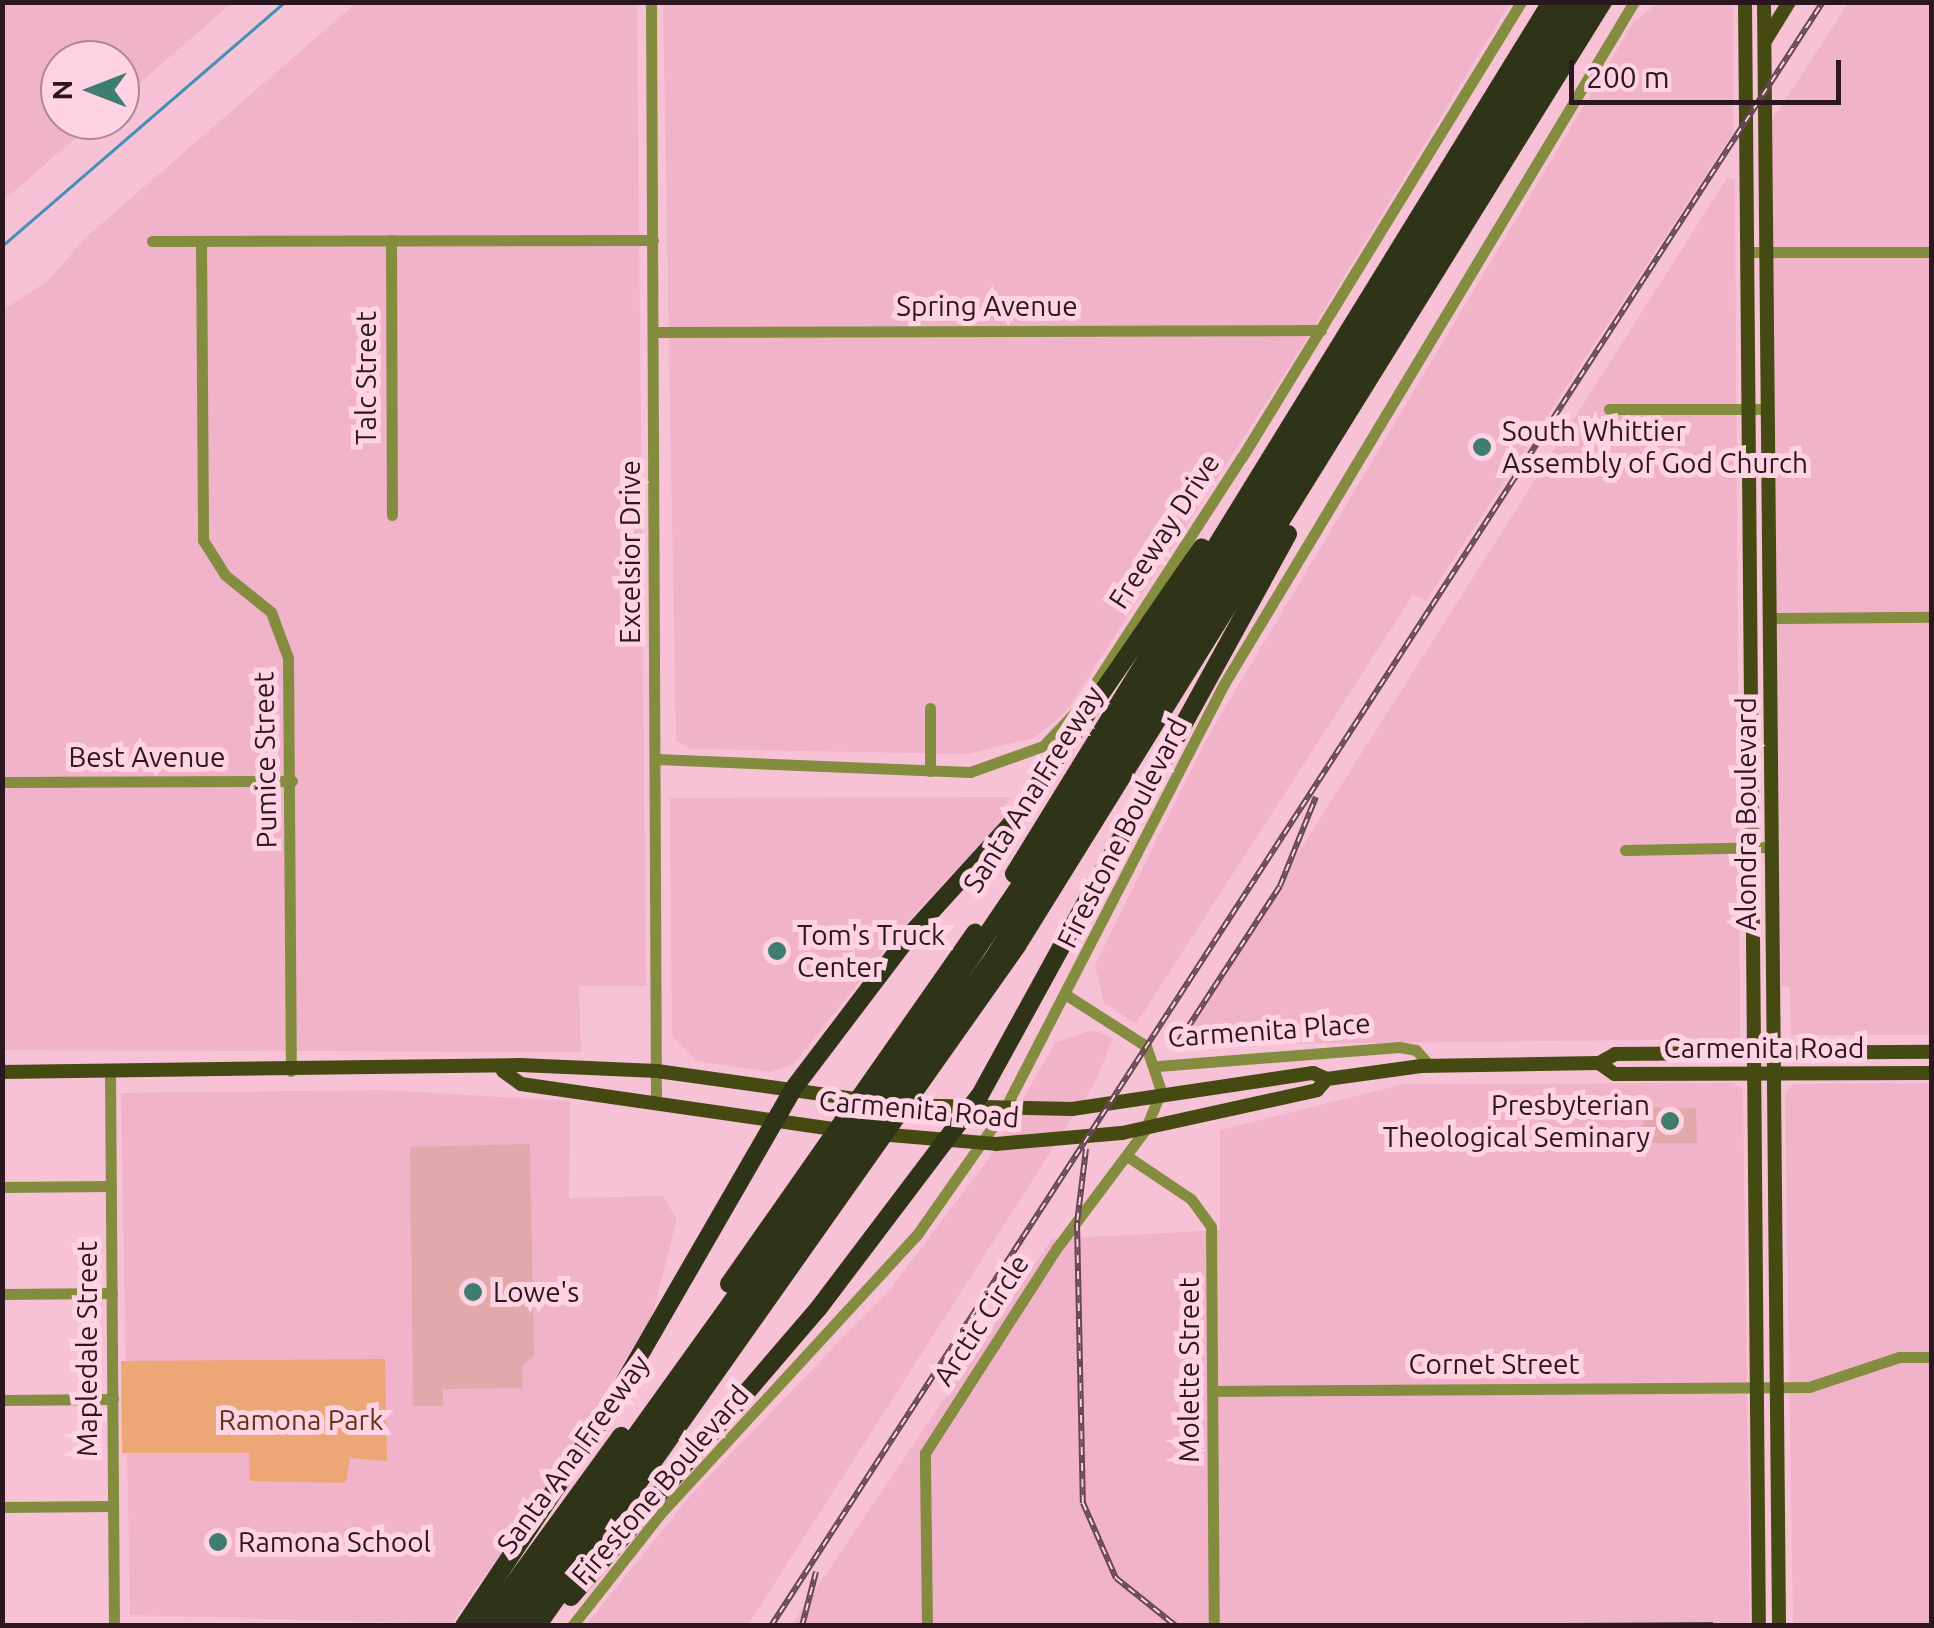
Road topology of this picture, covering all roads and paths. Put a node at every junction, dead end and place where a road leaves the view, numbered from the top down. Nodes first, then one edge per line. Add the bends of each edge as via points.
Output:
1 (651, 2) edge
2 (1521, 2) edge
3 (1551, 2) edge
4 (1567, 2) edge
5 (1583, 2) edge
6 (1602, 2) edge
7 (1634, 2) edge
8 (1745, 2) edge
9 (1764, 2) edge
10 (1789, 2) edge
11 (1764, 42) junction
12 (391, 240) junction
13 (653, 240) junction
14 (152, 241) dead end
15 (201, 241) junction
16 (1748, 252) junction
17 (1766, 252) junction
18 (1932, 252) edge
19 (1321, 330) junction
20 (654, 332) junction
21 (1311, 392) junction
22 (1749, 409) junction
23 (1767, 409) junction
24 (1609, 410) dead end
25 (1330, 448) junction
26 (392, 515) dead end
27 (1932, 617) edge
28 (1769, 618) junction
29 (1751, 679) junction
30 (1770, 679) junction
31 (930, 708) dead end
32 (657, 759) junction
33 (930, 771) junction
34 (292, 781) junction
35 (2, 782) edge
36 (1772, 847) junction
37 (1753, 848) junction
38 (1625, 850) dead end
39 (1068, 996) junction
40 (1932, 1052) edge
41 (1755, 1053) junction
42 (1773, 1053) junction
43 (1599, 1063) junction
44 (1158, 1066) junction
45 (1430, 1066) junction
46 (291, 1071) junction
47 (503, 1071) junction
48 (657, 1071) junction
49 (2, 1072) edge
50 (110, 1072) junction
51 (1932, 1072) edge
52 (1755, 1074) junction
53 (1774, 1074) junction
54 (1327, 1079) junction
55 (793, 1089) junction
56 (656, 1100) junction
57 (964, 1112) junction
58 (774, 1121) junction
59 (938, 1141) junction
60 (1127, 1156) junction
61 (111, 1186) junction
62 (2, 1187) edge
63 (112, 1293) junction
64 (2, 1294) edge
65 (1932, 1357) edge
66 (1757, 1387) junction
67 (1776, 1387) junction
68 (1212, 1391) junction
69 (112, 1399) junction
70 (2, 1400) edge
71 (2, 1506) edge
72 (113, 1506) junction
73 (114, 1626) edge
74 (464, 1626) edge
75 (483, 1626) edge
76 (499, 1626) edge
77 (516, 1626) edge
78 (537, 1626) edge
79 (550, 1626) edge
80 (572, 1626) edge
81 (926, 1626) edge
82 (1214, 1626) edge
83 (1759, 1626) edge
84 (1779, 1626) edge

1 - 13 street, Excelsior Drive
2 - 19 street, Freeway Drive
3 - 21 highway, Santa Ana Freeway
4 - 76 highway via 1062,824 843,1148
5 - 77 highway via 996,954
6 - 25 highway
7 - 39 street, Firestone Boulevard via 1224,684
8 - 16 main road, Alondra Boulevard
9 - 11 main road, Alondra Boulevard
10 - 11 main road
11 - 17 main road, Alondra Boulevard
12 - 13 street
12 - 15 street
12 - 26 street, Talc Street
13 - 20 street, Excelsior Drive
14 - 15 street
15 - 34 street, Pumice Street via 202,531 210,557 258,596 282,632
16 - 17 street
16 - 22 main road, Alondra Boulevard
17 - 18 street
17 - 23 main road, Alondra Boulevard
19 - 20 street, Spring Avenue
19 - 33 street, Freeway Drive via 1066,724 1003,766
20 - 32 street, Excelsior Drive
21 - 55 highway via 1045,779
21 - 75 highway, Santa Ana Freeway via 989,912
22 - 23 street
22 - 24 street
22 - 29 main road, Alondra Boulevard
23 - 28 main road, Alondra Boulevard
25 - 57 highway via 1056,958
25 - 78 highway via 938,1065
27 - 28 street
28 - 30 main road, Alondra Boulevard
29 - 30 main road
29 - 37 main road, Alondra Boulevard
30 - 36 main road, Alondra Boulevard
31 - 33 street
32 - 33 street, Freeway Drive
32 - 48 street, Excelsior Drive
34 - 35 street, Best Avenue
34 - 46 street, Pumice Street
36 - 37 street
36 - 42 main road, Alondra Boulevard
37 - 38 street
37 - 41 main road, Alondra Boulevard
39 - 44 street, Carmenita Place via 1146,1046
39 - 80 street, Firestone Boulevard via 1003,1112 916,1236 660,1514
40 - 42 main road, Carmenita Road
41 - 42 main road, Carmenita Road
41 - 43 main road, Carmenita Road via 1615,1054
41 - 52 main road, Alondra Boulevard
42 - 53 main road, Alondra Boulevard
43 - 45 main road, Carmenita Road
43 - 52 main road, Carmenita Road via 1616,1074
44 - 45 street, Carmenita Place via 1399,1047 1416,1050
44 - 60 street, Arctic Circle via 1161,1091
45 - 54 main road, Carmenita Road
46 - 47 main road, Carmenita Road
46 - 50 main road, Carmenita Road
47 - 48 main road, Carmenita Road
47 - 56 main road, Carmenita Road via 521,1084
48 - 55 main road, Carmenita Road
48 - 56 street, Excelsior Drive
49 - 50 main road, Carmenita Road
50 - 61 street, Mapledale Street
51 - 53 main road, Carmenita Road
52 - 53 main road, Carmenita Road
52 - 66 main road, Alondra Boulevard
53 - 67 main road, Alondra Boulevard
54 - 57 main road, Carmenita Road via 1313,1073 1198,1095
54 - 59 main road, Carmenita Road via 1318,1090 1059,1141
55 - 57 main road, Carmenita Road
55 - 58 highway
56 - 58 main road, Carmenita Road
57 - 59 highway
58 - 59 main road, Carmenita Road
58 - 74 highway via 608,1410
59 - 79 highway via 818,1310
60 - 68 street, Molette Street via 1191,1199 1212,1227
60 - 81 street, Arctic Circle via 1056,1249 924,1453
61 - 62 street
61 - 63 street, Mapledale Street
63 - 64 street
63 - 69 street, Mapledale Street
65 - 67 street, Cornet Street via 1899,1358 1826,1385
66 - 67 street, Cornet Street
66 - 68 street, Cornet Street
66 - 83 main road, Alondra Boulevard
67 - 84 main road, Alondra Boulevard
68 - 82 street, Molette Street
69 - 70 street
69 - 72 street, Mapledale Street
71 - 72 street
72 - 73 street, Mapledale Street

